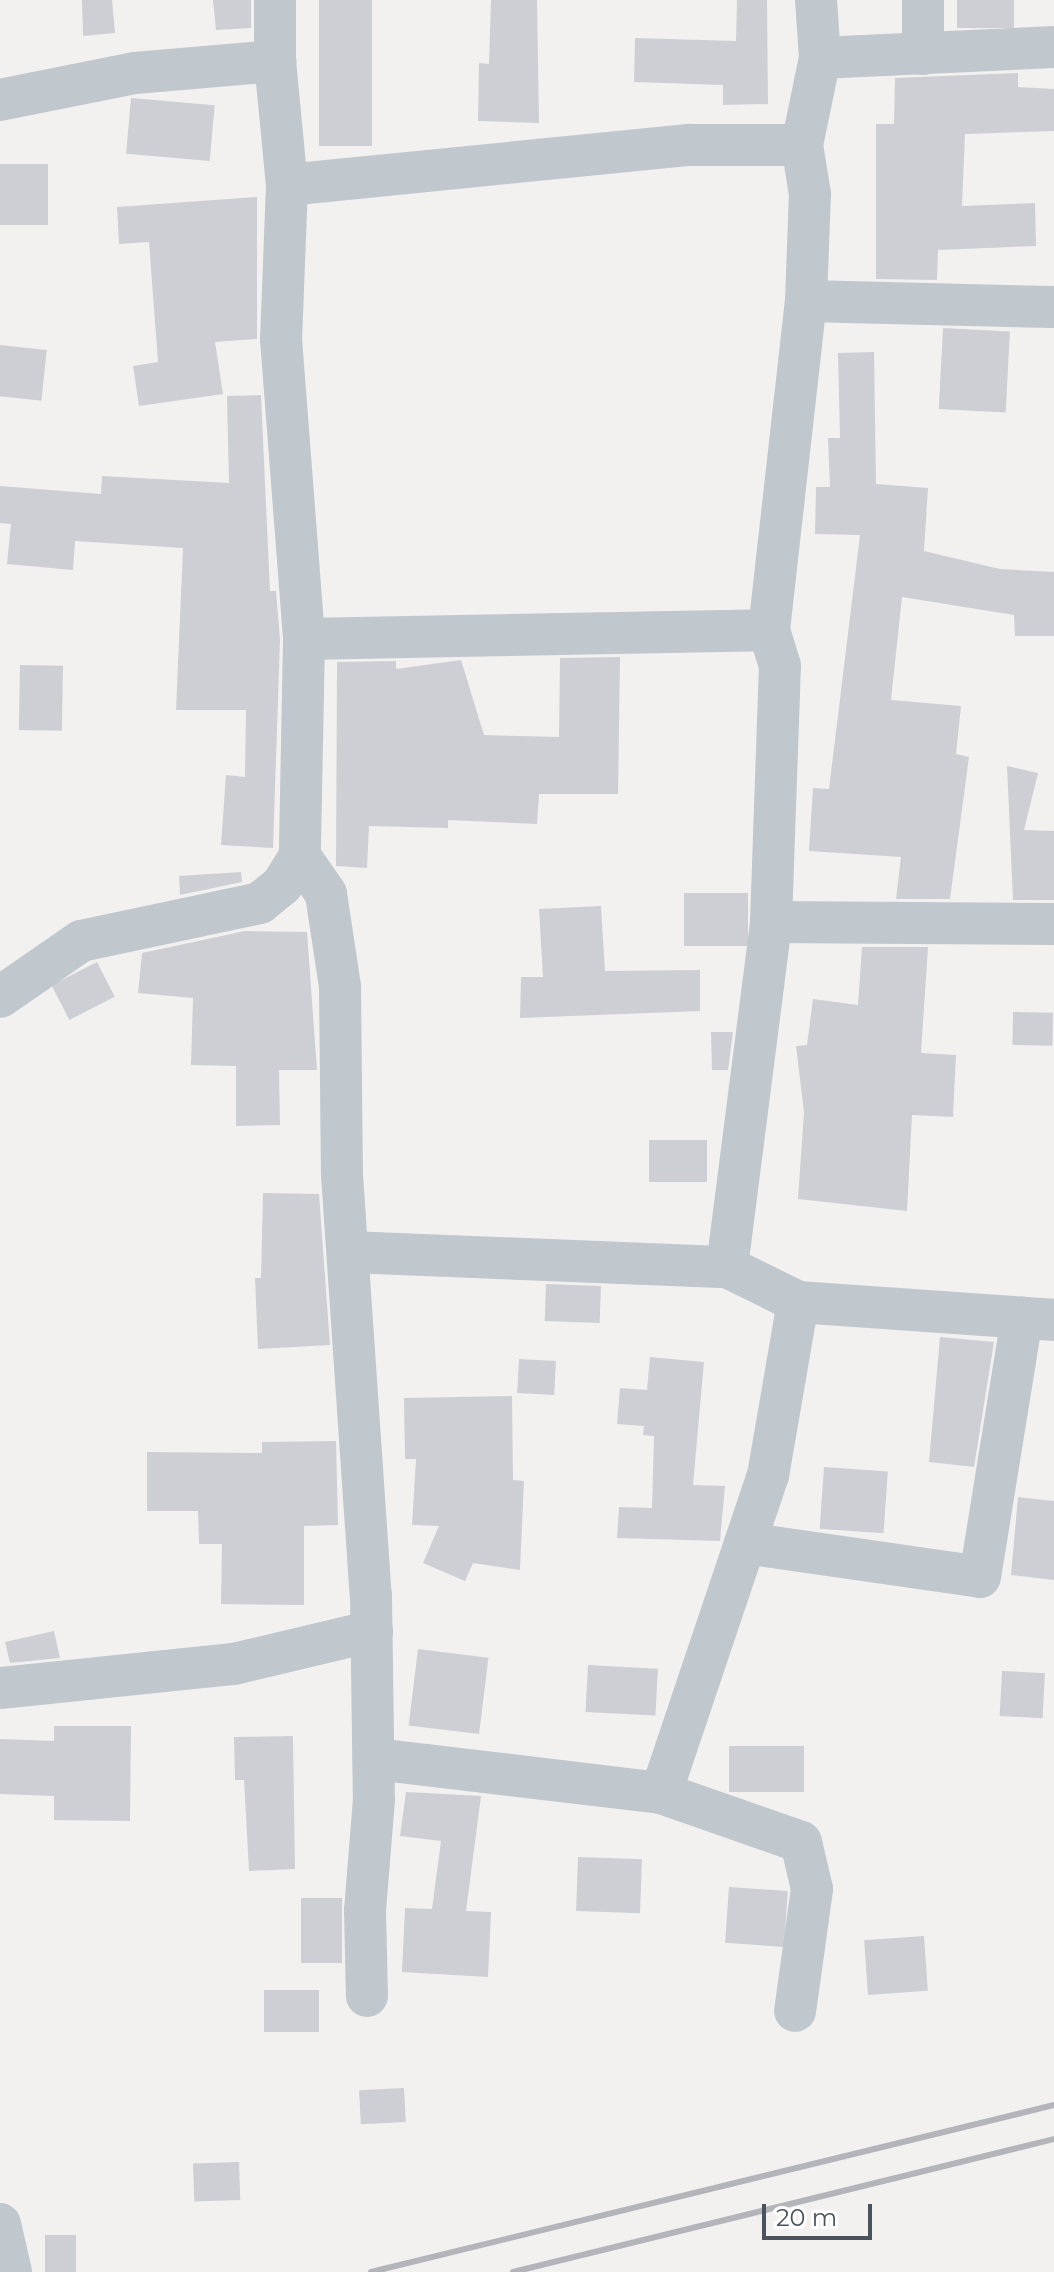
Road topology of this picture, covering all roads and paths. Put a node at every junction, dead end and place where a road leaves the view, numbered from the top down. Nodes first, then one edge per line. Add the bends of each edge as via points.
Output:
1 (275, 0) edge
2 (816, 0) edge
3 (923, 0) edge
4 (1054, 47) edge
5 (923, 54) junction
6 (820, 58) junction
7 (275, 61) junction
8 (0, 100) edge
9 (802, 145) junction
10 (287, 185) junction
11 (806, 301) junction
12 (1054, 307) edge
13 (769, 630) junction
14 (304, 639) junction
15 (300, 856) junction
16 (771, 922) junction
17 (1054, 924) edge
18 (1, 993) edge
19 (349, 1252) junction
20 (727, 1267) junction
21 (798, 1302) junction
22 (1038, 1318) edge
23 (745, 1543) junction
24 (372, 1631) junction
25 (0, 1688) edge
26 (374, 1759) junction
27 (661, 1793) junction
28 (367, 1996) dead end
29 (795, 2011) dead end
30 (0, 2224) edge
31 (11, 2272) edge

1 - 7 street
2 - 6 street
3 - 5 street
4 - 5 street
5 - 6 street
6 - 9 street
7 - 8 street via 135,73
7 - 10 street
9 - 10 street via 689,145
9 - 11 street via 810,194
10 - 14 street via 281,339
11 - 12 street
11 - 13 street
13 - 14 street
13 - 16 street via 780,666
14 - 15 street
15 - 18 street via 282,885 260,903 81,941
15 - 19 street via 326,894 340,987
16 - 17 street
16 - 20 street
19 - 20 street
19 - 24 street
20 - 21 street
21 - 22 street
21 - 23 street via 768,1475
22 - 23 street via 980,1577
23 - 27 street
24 - 25 street via 234,1664
24 - 26 street
26 - 27 street
26 - 28 street
27 - 29 street via 801,1842 812,1889
30 - 31 street

